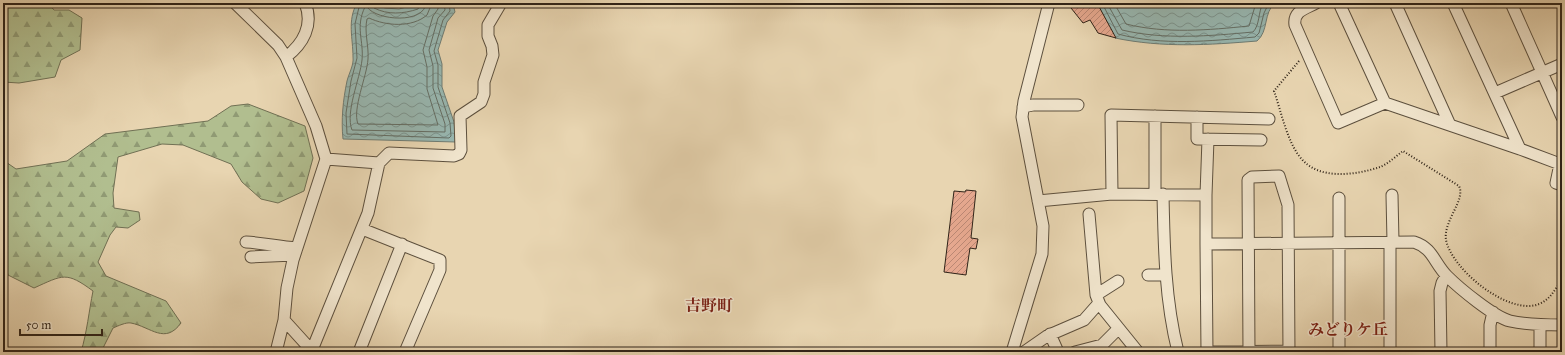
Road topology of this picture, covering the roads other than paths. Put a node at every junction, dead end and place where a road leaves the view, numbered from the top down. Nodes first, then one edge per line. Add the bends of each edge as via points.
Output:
1 (235, 3) edge
2 (304, 3) edge
3 (501, 3) edge
4 (1049, 3) edge
5 (1316, 3) edge
6 (1339, 3) edge
7 (1395, 3) edge
8 (1453, 3) edge
9 (1511, 3) edge
10 (286, 57) junction
11 (1562, 64) edge
12 (1542, 73) junction
13 (1494, 93) junction
14 (1385, 103) junction
15 (1078, 105) dead end
16 (1023, 107) junction
17 (1155, 116) junction
18 (1197, 117) junction
19 (1562, 117) edge
20 (1269, 119) dead end
21 (1450, 125) junction
22 (1208, 139) junction
23 (1261, 140) dead end
24 (1520, 149) junction
25 (326, 159) junction
26 (1561, 161) edge
27 (379, 163) junction
28 (1562, 185) edge
29 (1112, 194) junction
30 (1159, 194) junction
31 (1206, 195) junction
32 (1392, 195) dead end
33 (1339, 198) dead end
34 (1038, 201) junction
35 (1089, 214) dead end
36 (362, 229) junction
37 (246, 242) dead end
38 (1391, 242) junction
39 (1290, 243) junction
40 (1339, 243) junction
41 (402, 244) junction
42 (1206, 244) junction
43 (1249, 244) junction
44 (296, 251) junction
45 (251, 257) dead end
46 (1148, 275) dead end
47 (1165, 275) junction
48 (1446, 276) junction
49 (1118, 280) dead end
50 (1097, 299) junction
51 (1493, 312) junction
52 (284, 320) junction
53 (1540, 325) junction
54 (1562, 325) edge
55 (1118, 329) junction
56 (1050, 334) junction
57 (364, 350) edge
58 (312, 351) edge
59 (276, 352) edge
60 (406, 352) edge
61 (1012, 352) edge
62 (1024, 352) edge
63 (1058, 352) edge
64 (1075, 352) edge
65 (1138, 352) edge
66 (1178, 352) edge
67 (1206, 352) edge
68 (1249, 352) edge
69 (1289, 352) edge
70 (1339, 352) edge
71 (1390, 352) edge
72 (1441, 352) edge
73 (1490, 352) edge
74 (1540, 352) edge

1 - 10 street via 278,45
2 - 10 street via 308,19 307,30 300,44
3 - 27 street via 488,25 492,55 481,102 460,116 459,154 454,156 389,152
4 - 16 street
5 - 14 street via 1298,12 1294,20 1338,123
6 - 14 street
7 - 21 street
8 - 13 street
9 - 12 street
10 - 25 street via 316,126
11 - 12 street
12 - 13 street
12 - 19 street
13 - 24 street
14 - 21 street
15 - 16 street
16 - 34 street via 1022,117
17 - 18 street
17 - 29 street via 1111,115
17 - 30 street
18 - 20 street
18 - 22 street via 1197,139
21 - 24 street
22 - 23 street via 1241,145
22 - 31 street
24 - 26 street
25 - 27 street
25 - 44 street
26 - 28 street via 1556,183
27 - 36 street
29 - 30 street
29 - 34 street
30 - 31 street
30 - 47 street
31 - 42 street
32 - 38 street
33 - 40 street
34 - 61 street via 1043,226 1042,254
35 - 50 street
36 - 41 street
36 - 58 street
37 - 44 street
38 - 40 street
38 - 48 street via 1414,242 1424,245
38 - 71 street
39 - 40 street
39 - 43 street
39 - 43 street via 1288,205 1278,176 1252,177 1248,180
39 - 69 street
40 - 70 street
41 - 57 street
41 - 60 street via 435,257 442,264
42 - 43 street
42 - 67 street
43 - 68 street
44 - 45 street
44 - 52 street via 287,288
46 - 47 street
47 - 66 street
48 - 51 street
48 - 72 street via 1440,291
49 - 50 street
50 - 55 street
50 - 56 street via 1084,320
51 - 53 street via 1508,320
51 - 73 street via 1490,325
52 - 58 street
52 - 59 street
53 - 54 street
53 - 74 street
55 - 64 street via 1102,345
55 - 65 street
56 - 62 street
56 - 63 street
67 - 68 street
68 - 69 street

